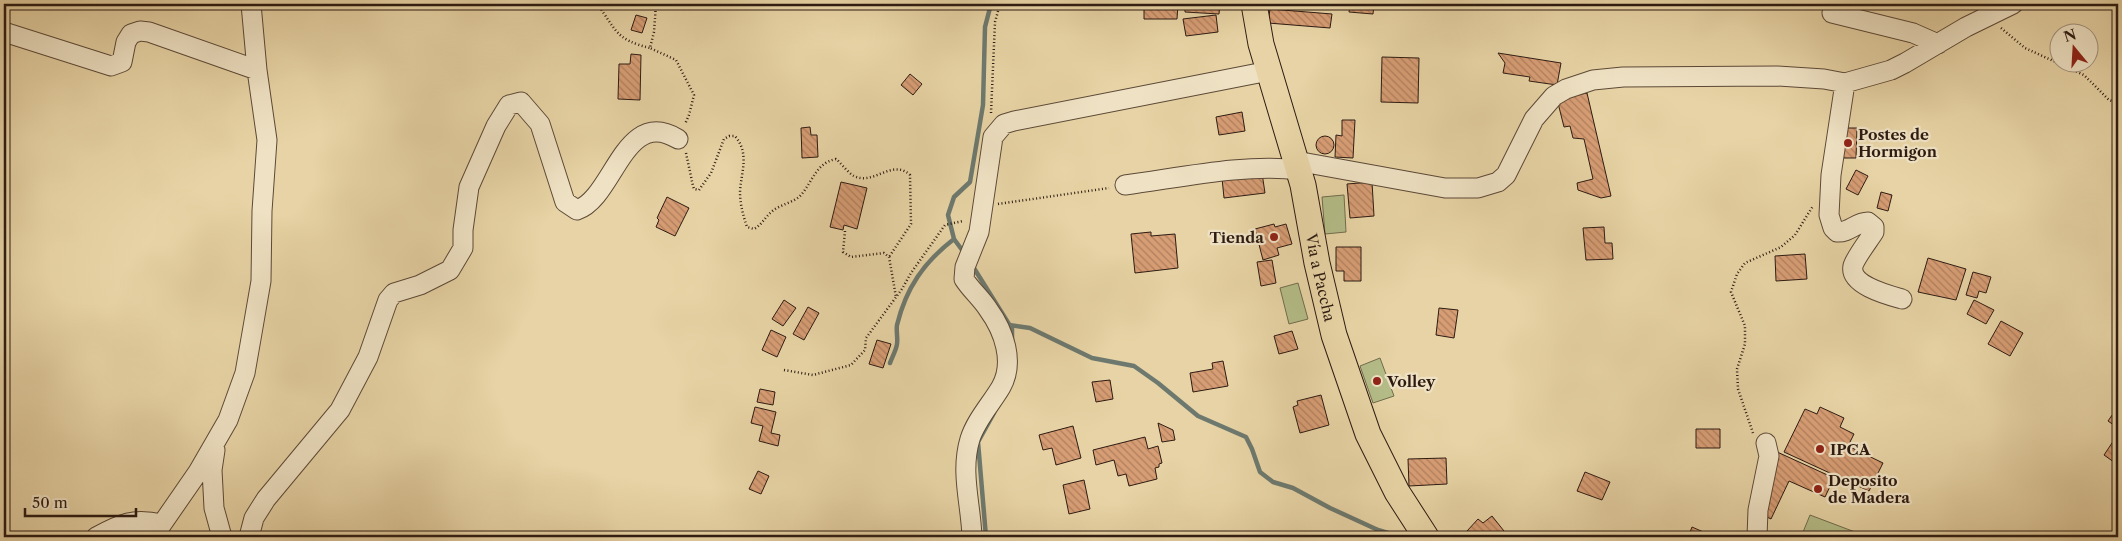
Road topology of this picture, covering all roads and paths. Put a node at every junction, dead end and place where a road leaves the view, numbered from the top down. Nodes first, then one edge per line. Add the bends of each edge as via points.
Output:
1 (251, 4) edge
2 (597, 4) edge
3 (656, 4) edge
4 (1000, 4) edge
5 (1254, 4) edge
6 (2013, 4) edge
7 (1832, 13) dead end
8 (1986, 16) junction
9 (4, 32) edge
10 (1938, 44) junction
11 (650, 48) junction
12 (257, 70) junction
13 (1269, 71) junction
14 (1845, 83) junction
15 (2118, 103) edge
16 (993, 136) junction
17 (678, 139) junction
18 (1297, 165) junction
19 (1126, 185) joint
20 (1815, 201) dead end
21 (981, 211) junction
22 (960, 222) dead end
23 (845, 231) dead end
24 (889, 258) junction
25 (896, 297) junction
26 (1902, 299) dead end
27 (784, 370) dead end
28 (216, 442) junction
29 (1766, 443) joint
30 (158, 531) edge
31 (1425, 536) edge
32 (96, 537) edge
33 (222, 537) edge
34 (249, 537) edge
35 (972, 537) edge
36 (1757, 537) edge

1 - 12 street
2 - 11 path via 620,35 630,43
3 - 11 path
4 - 16 path via 994,22 989,128
5 - 13 main road, Vía a Paccha
6 - 8 street
7 - 10 street via 1906,31
8 - 10 street
8 - 15 path via 2025,48 2084,75 2109,100
9 - 12 street via 111,66 122,62 130,34 149,32
10 - 14 street via 1891,70
11 - 17 path via 676,60 694,95
12 - 28 street via 268,140 261,281 245,373 228,420
13 - 16 street via 1014,121 1004,124
13 - 18 main road, Vía a Paccha
14 - 18 street via 1777,76 1593,80 1566,88 1554,96 1534,119 1506,174 1498,182 1478,188 1445,188
14 - 26 street via 1830,182 1831,222 1837,232 1860,223 1868,222 1874,227 1853,265 1854,277
16 - 21 street
17 - 24 path via 686,152 694,189 699,190 711,174 724,139 735,136 742,144 742,211 747,227 754,229 762,225 773,210 801,196 811,178 830,161 836,160 853,175 866,179 897,168 904,169 910,175 911,224
17 - 34 street via 654,133 638,138 629,146 594,199 576,210 565,202 540,124 521,102 510,105 496,126 469,187 463,248 450,270 394,293 388,300 368,357 340,410 266,498 254,518
18 - 19 street
18 - 31 main road, Vía a Paccha via 1334,335 1364,425
19 - 21 path via 1007,203
20 - 29 path via 1795,235 1781,247 1745,262 1731,292 1745,326 1745,344 1737,369 1738,389 1758,442
21 - 35 street via 964,279 988,308 1004,336 1008,363 1002,386 970,438 967,452 966,482
22 - 25 path via 945,224
23 - 24 path via 843,252 851,257 884,253
24 - 25 path
25 - 27 path via 866,338 865,350 850,365 813,375
28 - 30 street
28 - 33 street via 212,470 214,508
29 - 36 street via 1769,456 1758,510
30 - 32 street via 143,520 130,522

